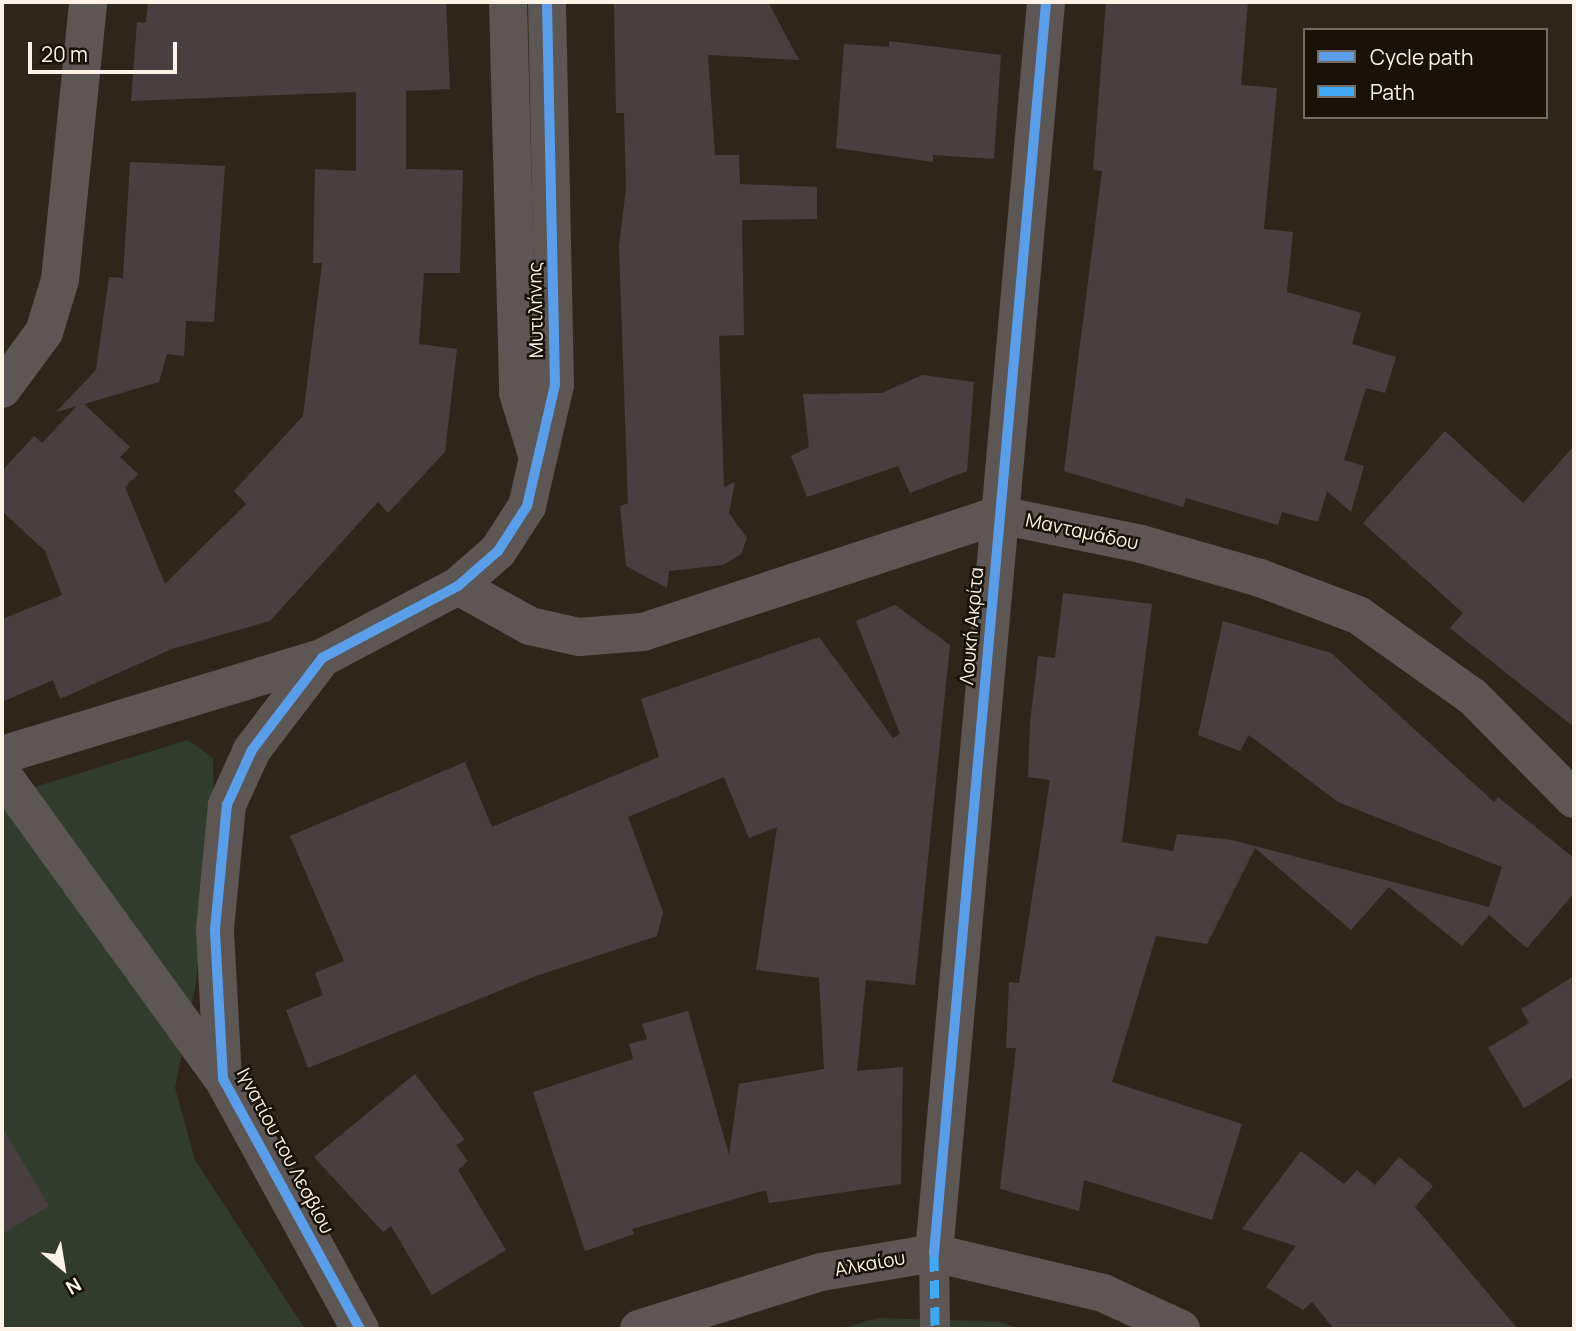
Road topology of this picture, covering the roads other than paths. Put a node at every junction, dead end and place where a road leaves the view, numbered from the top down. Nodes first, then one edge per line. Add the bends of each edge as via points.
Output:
1 (88, 2) edge
2 (508, 2) edge
3 (548, 2) edge
4 (1045, 2) edge
5 (2, 389) edge
6 (539, 460) junction
7 (999, 514) junction
8 (458, 586) junction
9 (322, 658) junction
10 (2, 755) edge
11 (2, 774) edge
12 (1574, 799) edge
13 (223, 1079) junction
14 (934, 1253) junction
15 (360, 1329) edge
16 (639, 1329) edge
17 (935, 1329) edge
18 (1181, 1329) edge

1 - 5 street via 60,280 44,332
2 - 6 street, Μυτιλήνης via 518,393
3 - 6 street, Μυτιλήνης via 555,385
4 - 7 street, Λουκή Ακρίτα
6 - 8 street, Μυτιλήνης via 527,506 498,551
7 - 8 street, Μανταμάδου via 643,632 579,637 530,626
7 - 12 street, Μανταμάδου via 1180,555 1357,615 1473,697
7 - 14 street, Λουκή Ακρίτα
8 - 9 street, Ιγνατίου του Λεσβίου
9 - 10 street
9 - 13 street, Ιγνατίου του Λεσβίου via 252,750 227,805 215,929
11 - 13 street
13 - 15 street, Ιγνατίου του Λεσβίου
14 - 16 street, Αλκαίου via 821,1272
14 - 17 street, Λουκή Ακρίτα
14 - 18 street, Αλκαίου via 1103,1293

